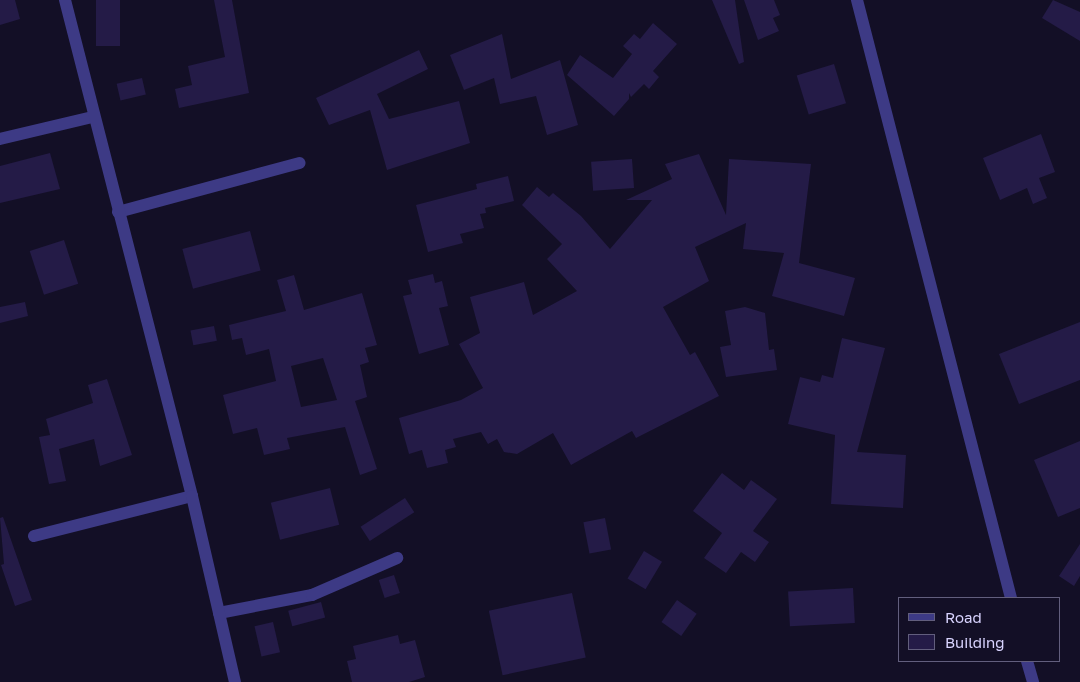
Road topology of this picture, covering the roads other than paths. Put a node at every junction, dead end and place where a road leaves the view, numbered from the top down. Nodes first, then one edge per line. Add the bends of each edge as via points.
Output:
1 (65, 0) edge
2 (857, 0) edge
3 (92, 116) junction
4 (0, 139) edge
5 (299, 162) dead end
6 (118, 212) junction
7 (192, 496) junction
8 (34, 536) dead end
9 (397, 558) dead end
10 (1011, 597) edge
11 (219, 613) junction
12 (1027, 662) edge
13 (235, 682) edge
14 (1033, 682) edge

1 - 3 street
2 - 10 street
3 - 4 street
3 - 6 street
5 - 6 street
6 - 7 street
7 - 8 street
7 - 11 street
9 - 11 street via 312,595
11 - 13 street
12 - 14 street

